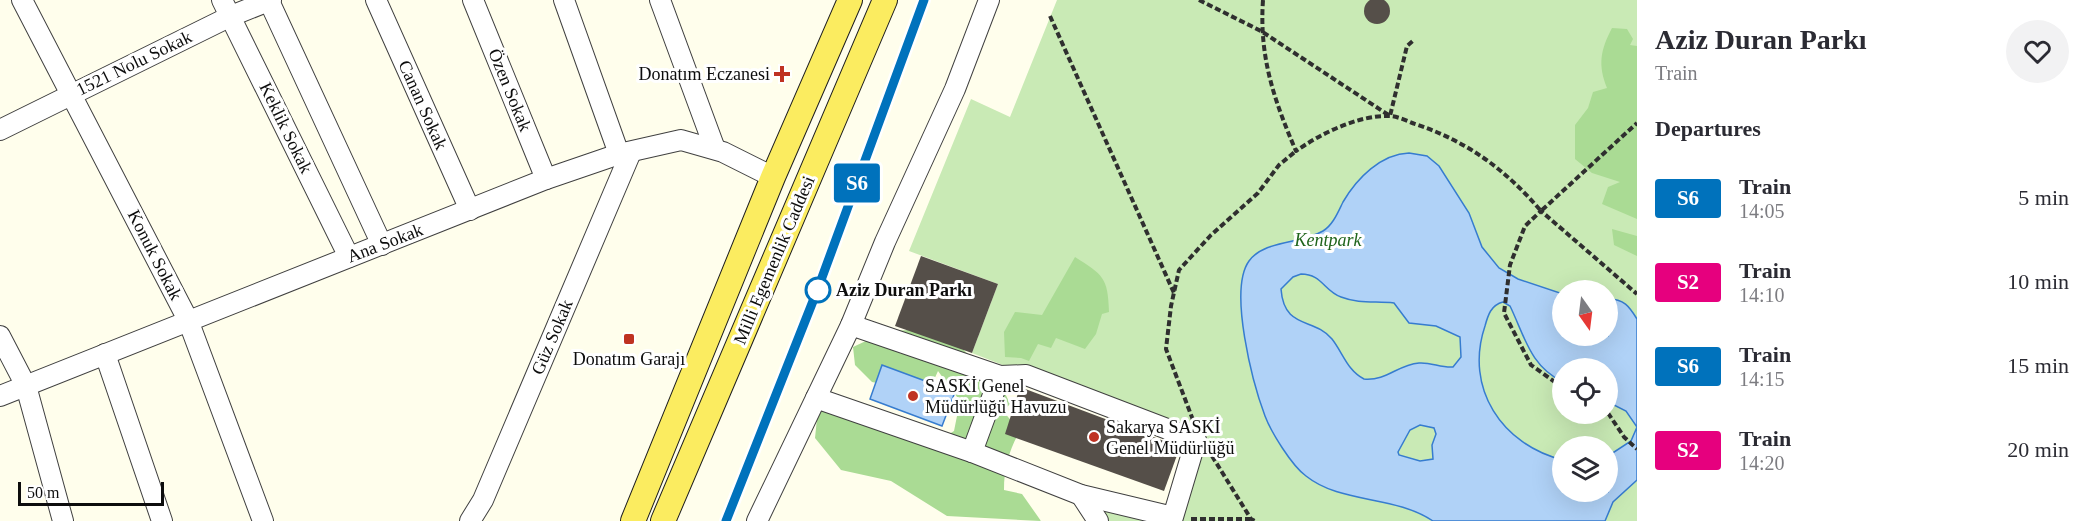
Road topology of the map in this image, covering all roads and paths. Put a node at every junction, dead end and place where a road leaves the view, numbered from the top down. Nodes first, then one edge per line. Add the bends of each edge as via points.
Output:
1 (22, 0) edge
2 (270, 0) edge
3 (376, 0) edge
4 (473, 0) edge
5 (564, 0) edge
6 (660, 0) edge
7 (850, 0) edge
8 (885, 0) edge
9 (988, 0) edge
10 (1199, 0) edge
11 (1263, 0) edge
12 (226, 8) edge
13 (1050, 16) dead end
14 (1261, 31) junction
15 (1414, 40) dead end
16 (71, 94) junction
17 (1390, 116) junction
18 (1637, 123) edge
19 (0, 130) edge
20 (715, 149) junction
21 (1296, 152) junction
22 (625, 153) junction
23 (773, 177) junction
24 (546, 179) junction
25 (470, 210) junction
26 (1541, 211) junction
27 (382, 244) junction
28 (350, 257) junction
29 (1174, 294) junction
30 (1637, 294) edge
31 (188, 320) junction
32 (851, 325) junction
33 (0, 336) edge
34 (105, 354) junction
35 (1000, 376) junction
36 (1552, 380) edge
37 (26, 386) junction
38 (0, 396) edge
39 (816, 398) junction
40 (1615, 424) edge
41 (1196, 428) dead end
42 (1208, 449) dead end
43 (1637, 449) edge
44 (972, 452) junction
45 (1081, 495) junction
46 (1173, 517) junction
47 (1253, 520) edge
48 (63, 521) edge
49 (162, 521) edge
50 (263, 521) edge
51 (470, 521) edge
52 (633, 521) edge
53 (663, 521) edge
54 (757, 521) edge
55 (1098, 521) edge

1 - 16 street, Konuk Sokak
2 - 12 street, 1521 Nolu Sokak
2 - 27 street
3 - 25 street, Canan Sokak
4 - 24 street, Özen Sokak
5 - 22 street
6 - 20 street
7 - 23 main road, Milli Egemenlik Caddesi
8 - 53 main road, Milli Egemenlik Caddesi
9 - 32 street via 955,88
10 - 14 path
11 - 14 path
12 - 16 street, 1521 Nolu Sokak
12 - 28 street, Keklik Sokak
13 - 29 path
14 - 17 path
14 - 21 path via 1263,57
15 - 17 path via 1407,46
16 - 19 street, 1521 Nolu Sokak
16 - 31 street, Konuk Sokak
17 - 21 path via 1346,125 1311,140
17 - 26 path via 1429,128 1491,161 1517,182
18 - 26 path
20 - 22 street, Ana Sokak via 681,140
20 - 23 street, Ana Sokak
21 - 29 path via 1179,270
22 - 24 street, Ana Sokak
22 - 51 street, Güz Sokak via 483,500
23 - 52 main road, Milli Egemenlik Caddesi
24 - 25 street, Ana Sokak
25 - 27 street, Ana Sokak
26 - 30 path
26 - 36 path via 1525,226 1510,265 1504,312 1531,365
27 - 28 street, Ana Sokak
28 - 31 street, Ana Sokak
29 - 41 path via 1166,349
31 - 34 street, Ana Sokak
31 - 50 street, Konuk Sokak
32 - 35 street
32 - 39 street
33 - 37 street
34 - 37 street, Ana Sokak
34 - 49 street
35 - 44 street
35 - 46 street via 1026,375 1196,440
37 - 38 street, Ana Sokak
37 - 48 street
39 - 44 street
39 - 54 street
40 - 43 path
42 - 47 path
44 - 45 street
45 - 46 street
45 - 55 street
46 - 47 path

